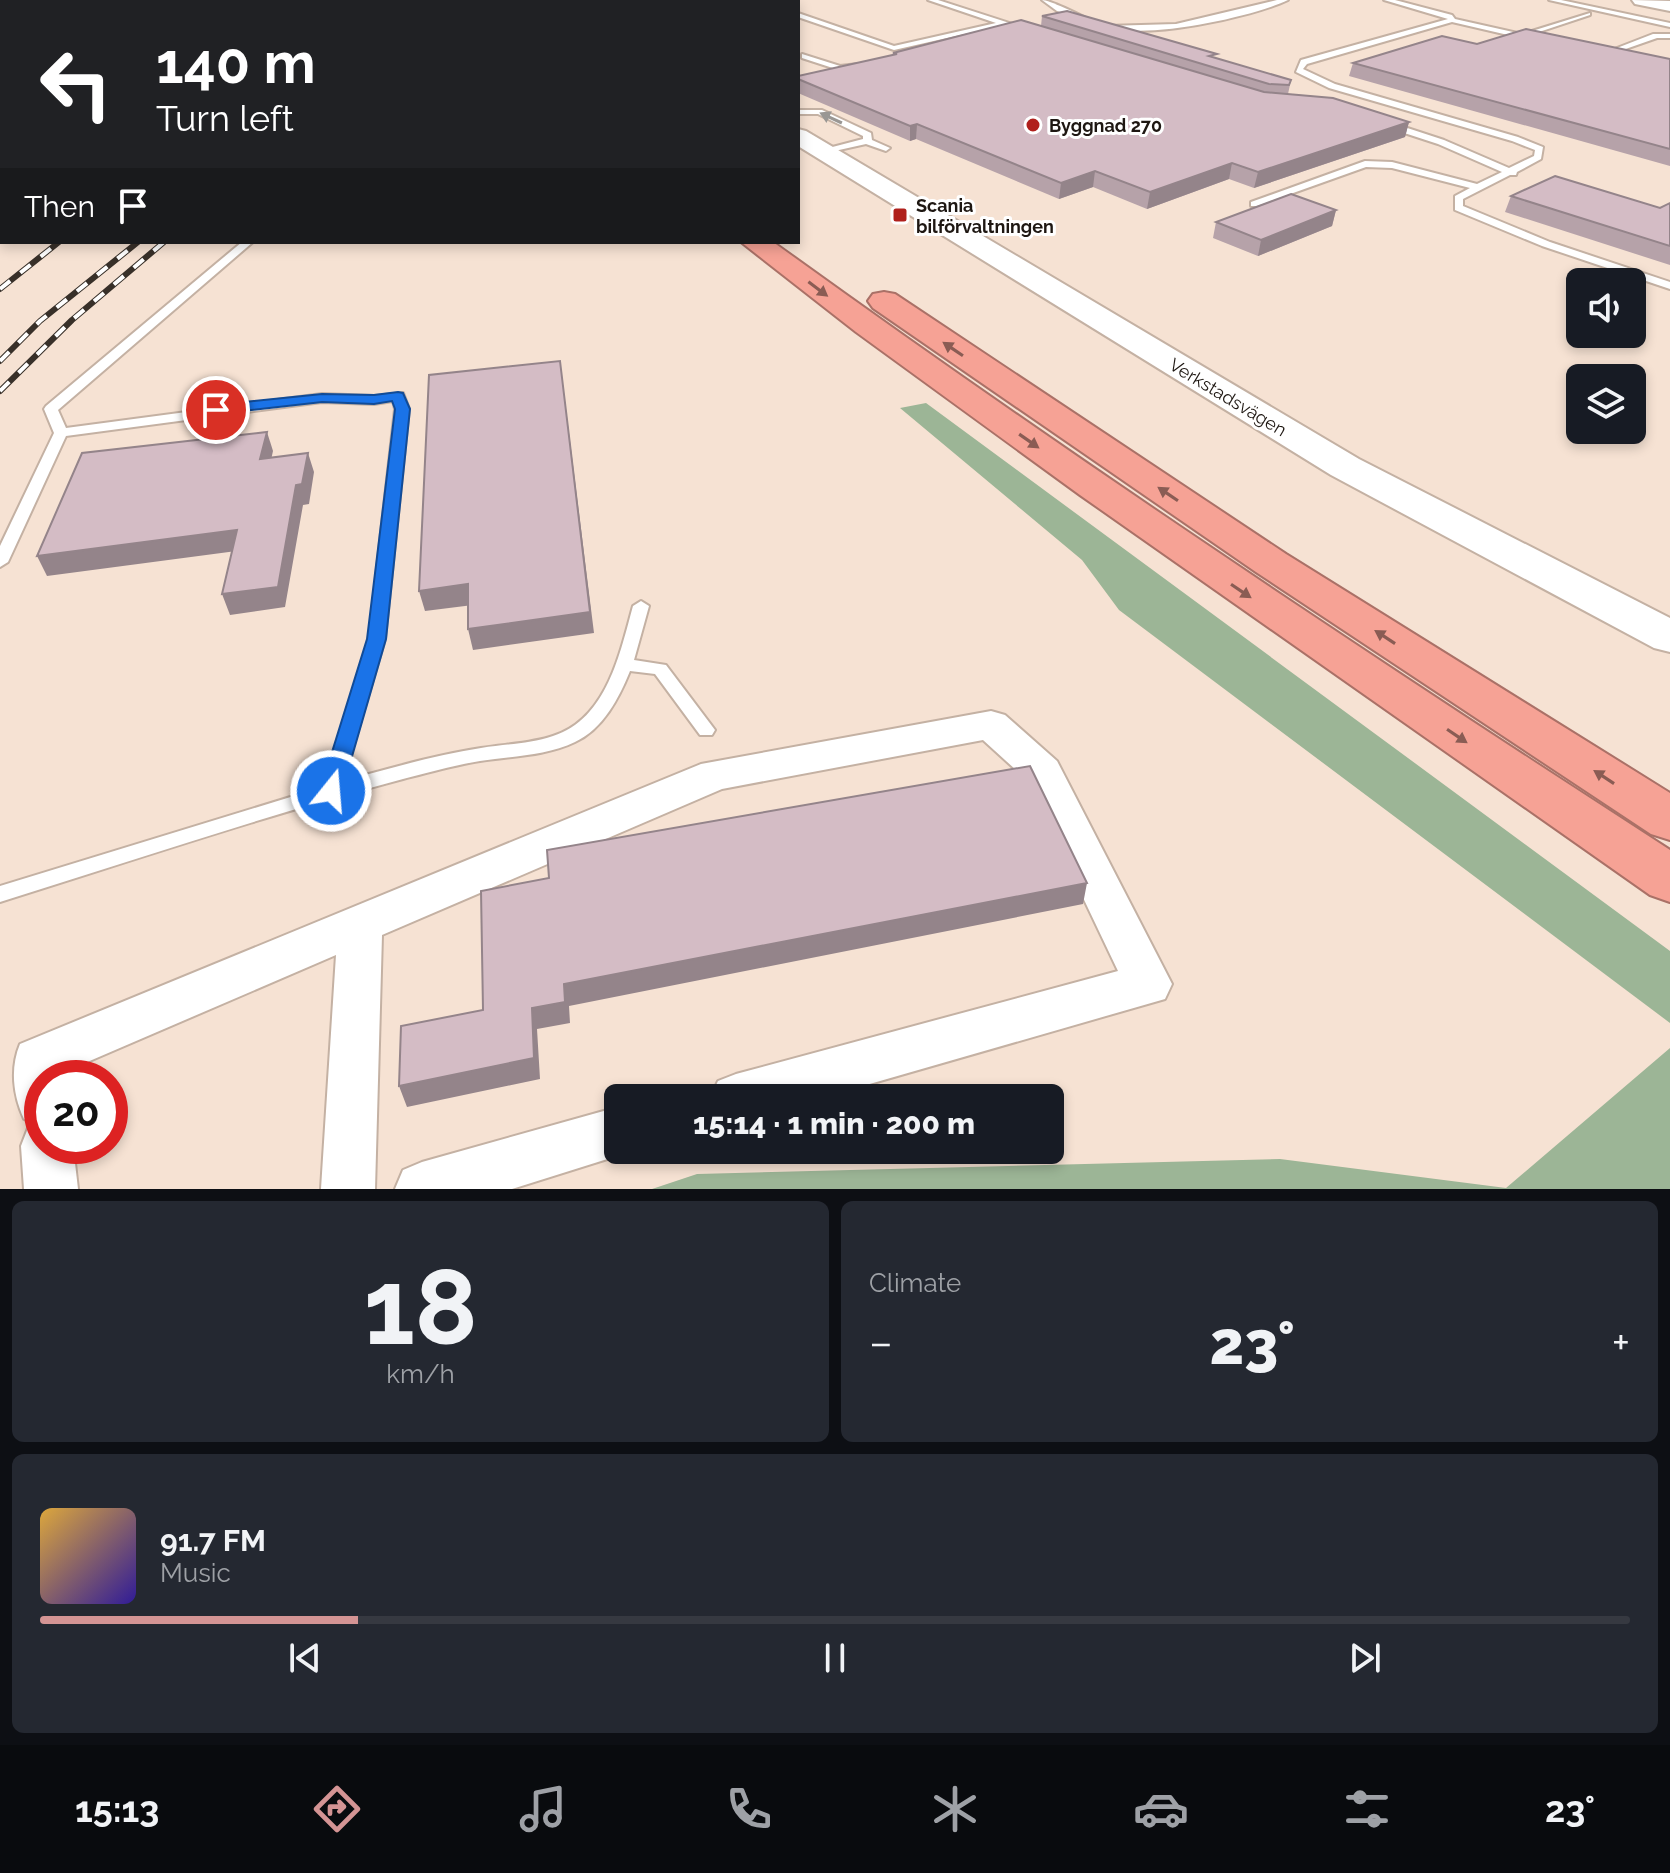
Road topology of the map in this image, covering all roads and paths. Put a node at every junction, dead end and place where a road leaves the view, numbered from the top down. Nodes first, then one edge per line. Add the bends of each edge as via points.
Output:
1 (931, 0) edge
2 (1045, 0) edge
3 (1285, 0) edge
4 (1387, 0) edge
5 (1552, 0) edge
6 (1641, 0) edge
7 (1670, 6) edge
8 (1588, 14) dead end
9 (800, 16) edge
10 (1452, 20) junction
11 (1004, 23) junction
12 (1670, 25) edge
13 (1022, 29) junction
14 (1037, 33) edge
15 (1519, 35) junction
16 (1670, 36) edge
17 (1533, 39) edge
18 (947, 40) junction
19 (894, 48) junction
20 (1594, 52) edge
21 (1608, 53) junction
22 (805, 56) dead end
23 (900, 57) edge
24 (1624, 57) edge
25 (874, 63) edge
26 (800, 112) edge
27 (1382, 123) edge
28 (867, 141) junction
29 (811, 144) edge
30 (886, 148) dead end
31 (1513, 173) junction
32 (1480, 188) junction
33 (1254, 204) edge
34 (800, 241) edge
35 (246, 244) edge
36 (758, 244) edge
37 (1670, 286) edge
38 (61, 433) junction
39 (0, 562) edge
40 (641, 606) dead end
41 (1670, 637) edge
42 (625, 665) junction
43 (706, 730) dead end
44 (331, 791) junction
45 (1670, 819) edge
46 (1670, 879) edge
47 (0, 894) edge
48 (360, 925) junction
49 (38, 1060) edge
50 (787, 1084) edge
51 (604, 1136) edge
52 (49, 1164) edge
53 (51, 1189) edge
54 (348, 1189) edge
55 (422, 1189) edge

1 - 11 lane
2 - 3 lane via 1108,26 1137,30 1181,27
4 - 10 lane
5 - 12 lane
6 - 7 main road
8 - 15 lane
9 - 19 lane
10 - 15 lane
10 - 31 lane via 1304,62 1299,70 1332,86 1540,149 1538,157
11 - 13 lane
11 - 18 lane
13 - 14 lane
13 - 18 lane
15 - 17 lane
16 - 21 lane
18 - 19 lane
19 - 23 lane via 907,54
20 - 21 lane
21 - 24 lane
22 - 25 lane via 839,68
28 -> 26 lane via 868,135 819,112
27 - 31 lane
28 - 29 lane
28 - 30 lane
29 - 41 main road, Verkstadsvägen via 1345,467
31 - 32 lane
32 - 33 lane via 1392,165 1365,164
32 - 37 lane via 1458,198 1458,208
45 -> 34 highway via 1271,563
35 - 38 lane via 51,409
36 -> 46 highway via 1231,585
38 - 39 lane
38 - 44 lane via 307,400 398,396 402,409 377,639
40 - 42 lane
42 - 43 lane via 660,669
42 - 44 lane via 609,702 581,732 536,748 470,756
44 - 47 lane
48 - 49 street
48 - 50 street via 715,775 991,725 1043,771 1148,984
48 - 54 street
51 - 55 street
52 - 53 street

